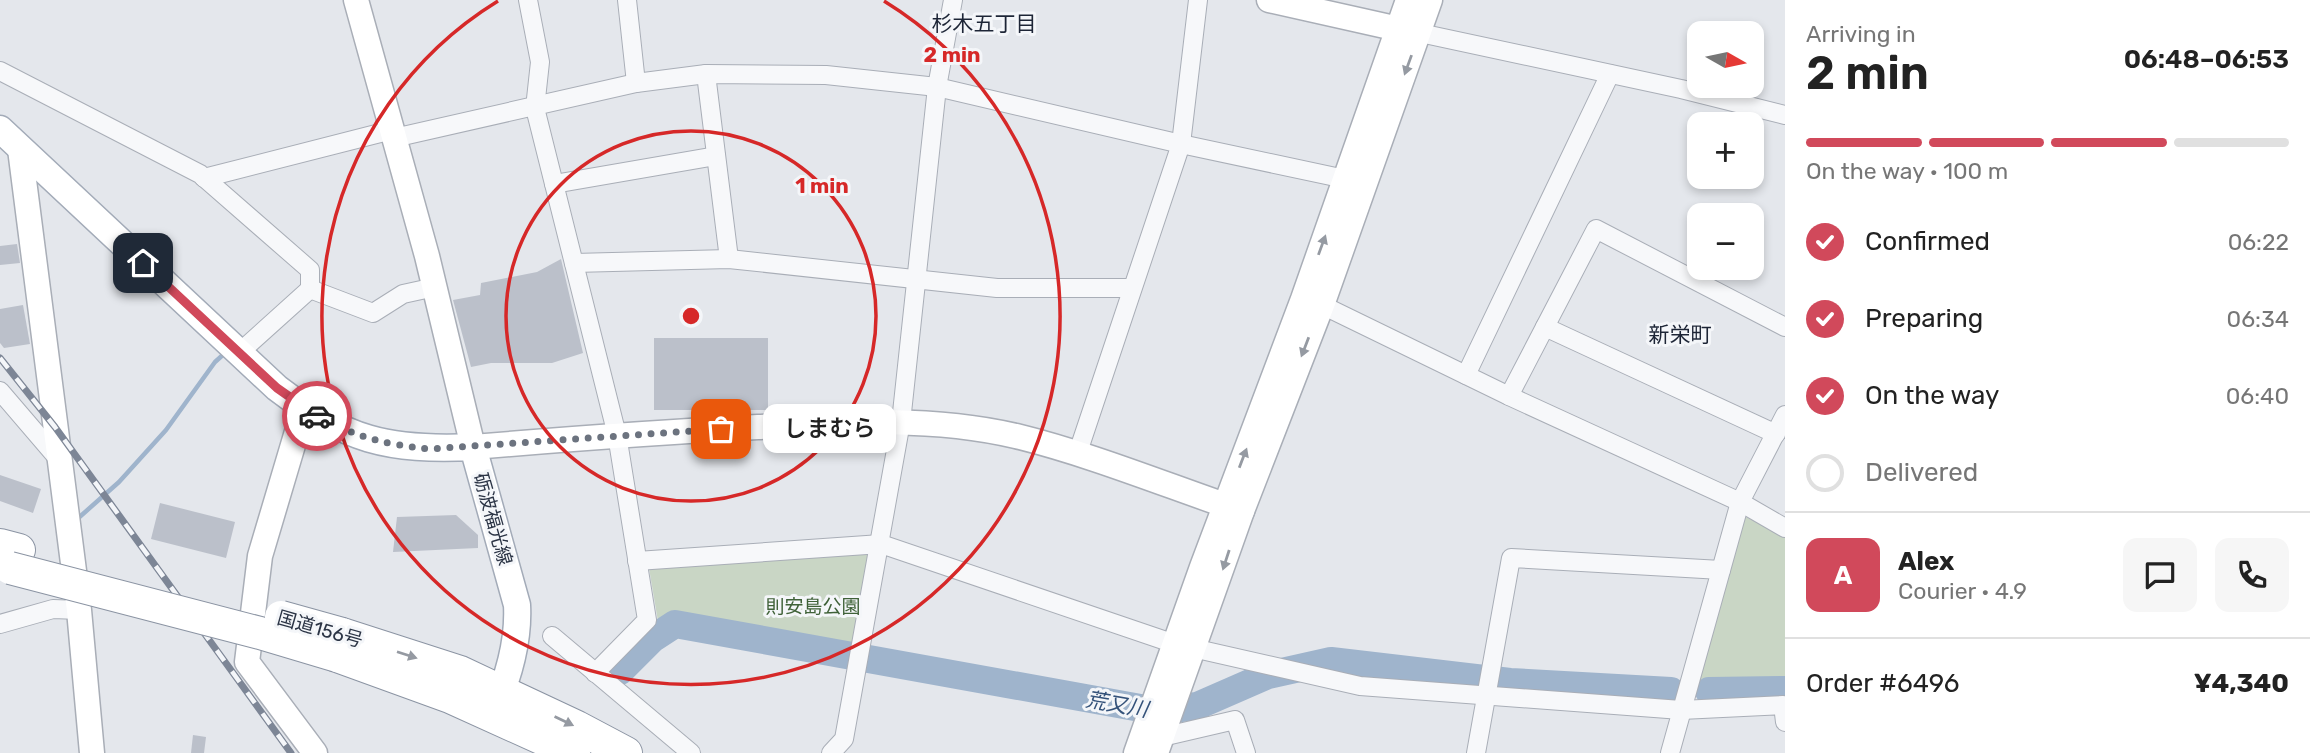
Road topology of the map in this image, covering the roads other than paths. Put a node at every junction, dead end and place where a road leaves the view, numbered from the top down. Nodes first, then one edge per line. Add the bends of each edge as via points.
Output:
1 (356, 0) edge
2 (528, 0) edge
3 (627, 0) edge
4 (953, 0) edge
5 (1198, 0) edge
6 (1269, 0) edge
7 (1408, 0) edge
8 (1430, 0) edge
9 (1409, 31) junction
10 (0, 71) edge
11 (1610, 74) junction
12 (706, 75) junction
13 (636, 83) junction
14 (937, 87) junction
15 (535, 108) junction
16 (1785, 115) edge
17 (0, 130) edge
18 (393, 134) junction
19 (1181, 144) junction
20 (20, 149) junction
21 (716, 156) junction
22 (204, 178) junction
23 (1345, 178) junction
24 (554, 184) junction
25 (729, 259) junction
26 (574, 263) junction
27 (917, 278) junction
28 (435, 287) junction
29 (1131, 288) junction
30 (310, 289) junction
31 (1322, 305) junction
32 (1545, 327) junction
33 (1785, 327) edge
34 (239, 353) junction
35 (1466, 375) junction
36 (0, 391) edge
37 (1509, 396) junction
38 (304, 408) junction
39 (1785, 415) edge
40 (901, 422) junction
41 (1776, 434) junction
42 (617, 435) junction
43 (473, 447) junction
44 (1077, 455) junction
45 (60, 461) junction
46 (1740, 502) junction
47 (1234, 508) junction
48 (1785, 528) edge
49 (881, 544) junction
50 (7, 557) edge
51 (637, 561) junction
52 (1721, 570) junction
53 (79, 610) junction
54 (0, 624) edge
55 (552, 636) dead end
56 (1184, 646) junction
57 (595, 673) junction
58 (1485, 696) junction
59 (497, 703) junction
60 (1681, 710) junction
61 (1785, 722) edge
62 (1159, 745) edge
63 (92, 753) edge
64 (315, 753) edge
65 (574, 753) edge
66 (626, 753) edge
67 (691, 753) edge
68 (831, 753) edge
69 (1136, 753) edge
70 (1246, 753) edge
71 (1476, 753) edge
72 (1670, 753) edge

1 - 18 street
2 - 15 street via 540,62
3 - 13 street
4 - 14 street
5 - 19 street
6 - 9 street
7 - 9 street
8 - 9 street
9 - 11 street
9 - 23 street
9 -> 31 street
10 - 22 street
11 - 16 street
11 - 35 street
12 - 13 street
12 - 14 street via 826,75
12 - 21 street
13 - 15 street
14 - 19 street
14 - 27 street
15 - 18 street
15 - 24 street
17 - 20 main road, 砺波福光線
18 - 22 street
18 - 28 street
19 - 23 street
19 - 29 street
20 - 34 main road, 砺波福光線
20 - 45 street
21 - 24 street
21 - 25 street
22 - 30 street via 310,270
47 -> 23 street
24 - 26 street
25 - 26 street
25 - 27 street
26 - 42 street
27 - 29 street via 997,288
27 - 40 street
28 - 30 street via 403,294 373,313
28 - 43 street
29 - 44 street
30 - 34 street
31 - 35 street
31 -> 47 street
32 - 33 street via 1596,229
32 - 37 street
32 - 41 street
34 - 38 main road, 砺波福光線
35 - 37 street
36 - 45 street
37 - 46 street
38 - 43 main road, 砺波福光線 via 342,430 386,444 429,449
38 - 64 street via 260,556 247,662
39 - 41 street
40 - 42 street
40 - 44 street via 1016,436
40 - 49 street
41 - 46 street
42 - 43 street
42 - 51 street
43 - 59 main road, 砺波福光線 via 517,605 519,627
44 - 47 street
45 - 53 street
46 - 48 street
46 - 52 street
47 - 56 street
49 - 51 street
49 - 56 street
49 - 68 street via 844,739
50 - 59 highway, 国道156号, bridge via 260,633 339,645
51 - 57 street via 647,620
52 - 58 street via 1511,558
52 - 60 street
53 - 54 street via 53,609
53 - 63 street
55 - 57 street
56 - 58 street via 1360,686
56 - 62 street
56 - 69 street
57 - 67 street
58 - 60 street
58 - 71 street
59 - 65 highway, 国道156号
59 -> 66 highway, 国道156号
60 - 61 street via 1783,705
60 - 72 street
62 - 70 street via 1235,720

